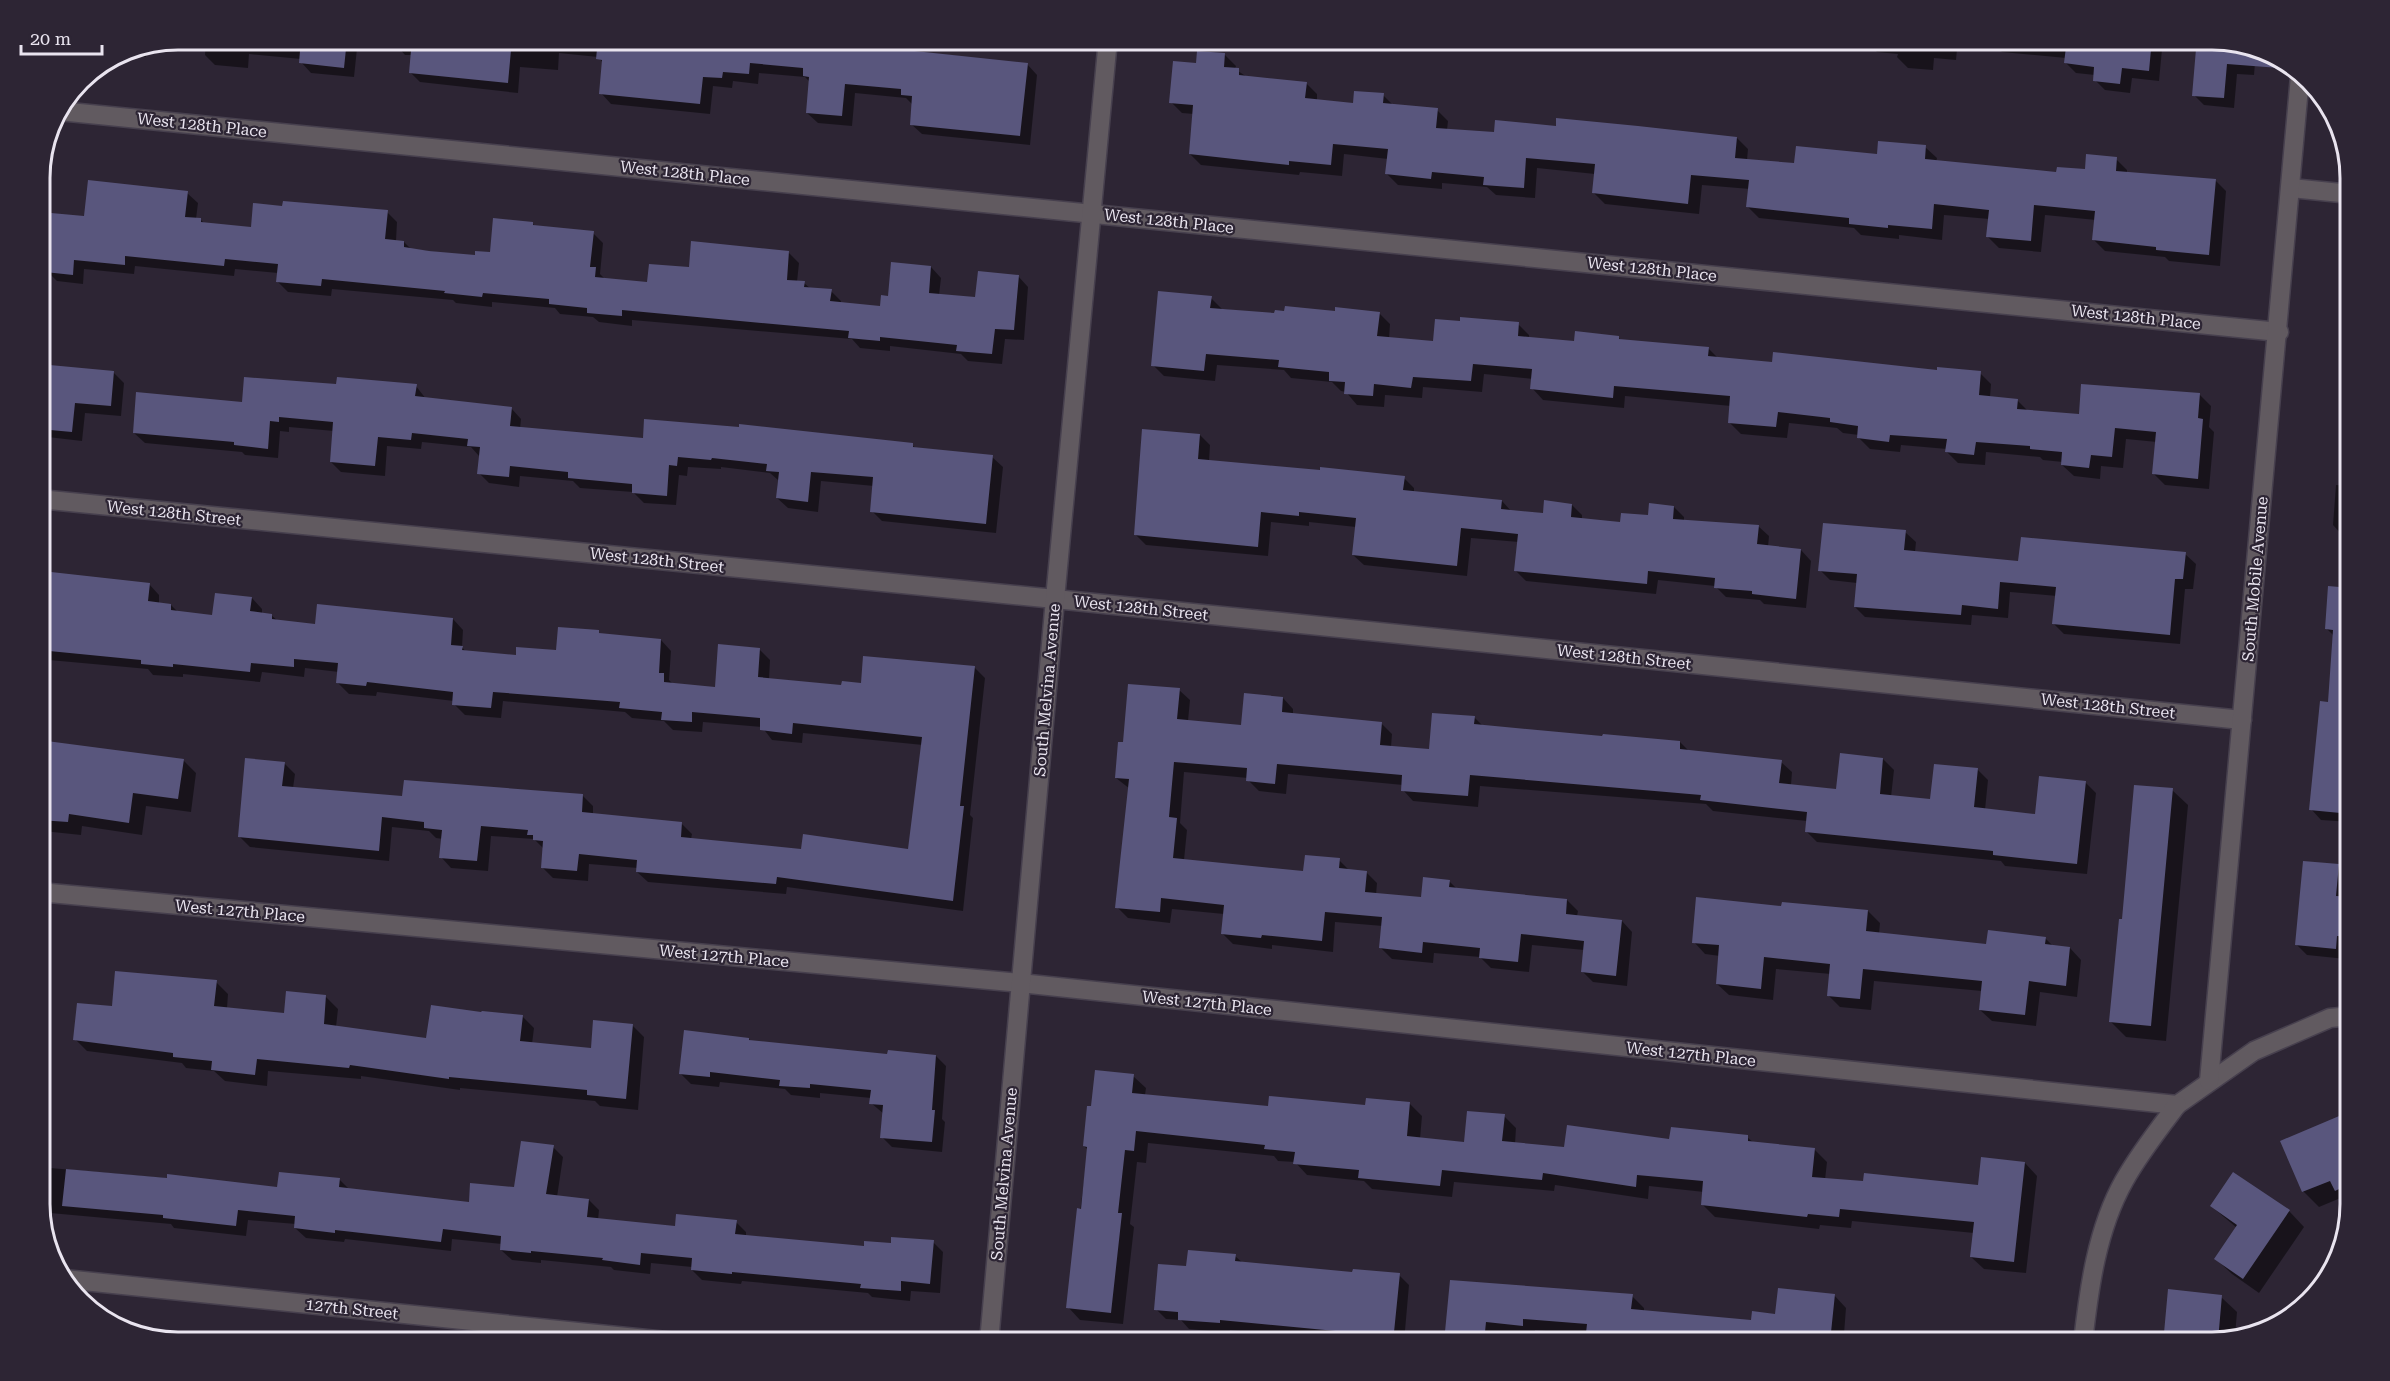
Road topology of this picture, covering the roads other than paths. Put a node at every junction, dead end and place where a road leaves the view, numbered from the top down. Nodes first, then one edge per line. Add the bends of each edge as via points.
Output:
1 (1107, 50) edge
2 (2299, 84) edge
3 (68, 112) edge
4 (2291, 188) junction
5 (2340, 193) edge
6 (1092, 214) junction
7 (2279, 332) junction
8 (50, 501) edge
9 (1055, 599) junction
10 (2242, 720) junction
11 (50, 893) edge
12 (1020, 983) junction
13 (2340, 1017) edge
14 (2209, 1081) junction
15 (2177, 1105) junction
16 (75, 1280) edge
17 (579, 1332) edge
18 (990, 1332) edge
19 (2084, 1332) edge

1 - 6 street, South Melvina Avenue
2 - 4 street, South Mobile Avenue
3 - 6 street, West 128th Place
4 - 5 street
4 - 7 street, South Mobile Avenue
6 - 7 street, West 128th Place
6 - 9 street, South Melvina Avenue
7 - 10 street, South Mobile Avenue
8 - 9 street, West 128th Street
9 - 10 street, West 128th Street
9 - 12 street, South Melvina Avenue
10 - 14 street, South Mobile Avenue
11 - 12 street, West 127th Place
12 - 15 street, West 127th Place
12 - 18 street, South Melvina Avenue
13 - 14 street via 2254,1051
14 - 15 street
15 - 19 street via 2123,1183 2106,1224 2093,1270
16 - 17 street, 127th Street

